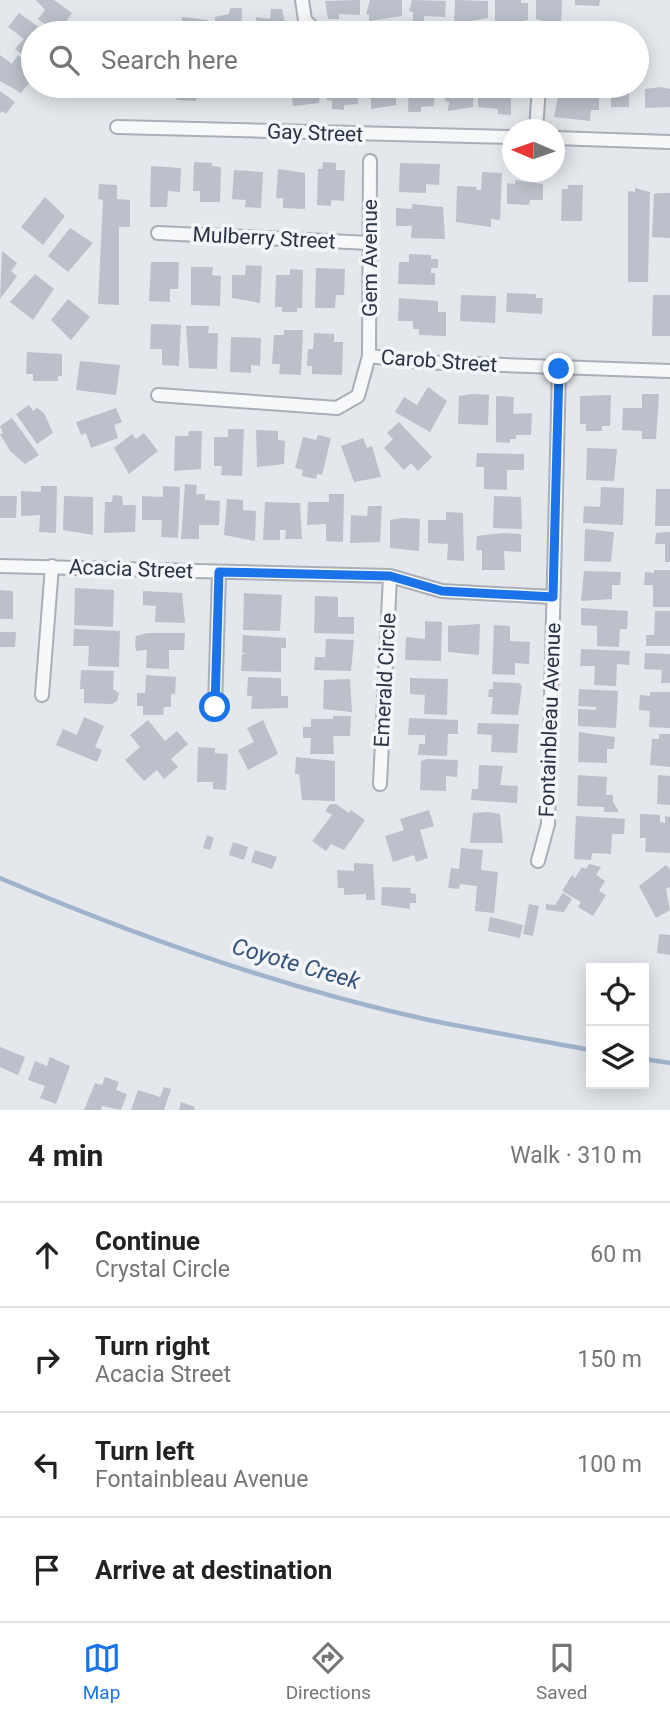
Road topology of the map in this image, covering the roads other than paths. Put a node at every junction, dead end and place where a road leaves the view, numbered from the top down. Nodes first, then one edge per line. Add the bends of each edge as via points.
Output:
1 (302, 0) edge
2 (305, 21) edge
3 (537, 98) edge
4 (536, 119) edge
5 (117, 127) dead end
6 (502, 138) edge
7 (565, 138) edge
8 (670, 142) edge
9 (370, 161) dead end
10 (158, 233) dead end
11 (370, 243) junction
12 (369, 356) junction
13 (559, 369) junction
14 (670, 370) edge
15 (158, 395) dead end
16 (0, 566) edge
17 (52, 566) junction
18 (219, 572) junction
19 (390, 576) junction
20 (553, 597) junction
21 (42, 695) dead end
22 (215, 707) dead end
23 (380, 784) dead end
24 (538, 861) dead end

1 - 2 street
3 - 4 street
5 - 6 street, Gay Street
7 - 8 street
9 - 11 street, Gem Avenue
10 - 11 street, Mulberry Street
11 - 12 street, Gem Avenue
12 - 13 street, Carob Street
12 - 15 street, Carob Street via 358,396 338,408
13 - 14 street, Carob Street
13 - 20 street, Fontainbleau Avenue
16 - 17 street, Acacia Street
17 - 18 street, Acacia Street
17 - 21 street
18 - 19 street, Acacia Street
18 - 22 street
19 - 20 street, Acacia Street via 442,591
19 - 23 street, Emerald Circle
20 - 24 street, Fontainbleau Avenue via 548,824

